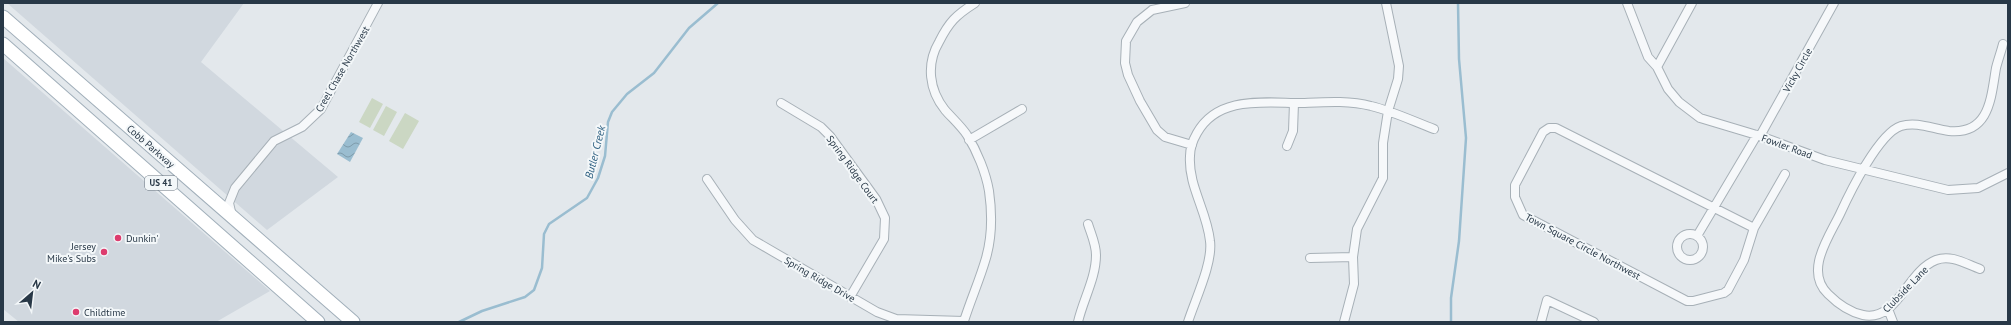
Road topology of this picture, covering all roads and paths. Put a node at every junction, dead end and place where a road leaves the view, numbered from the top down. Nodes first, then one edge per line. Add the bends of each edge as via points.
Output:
1 (378, 3) edge
2 (975, 3) edge
3 (1186, 3) edge
4 (1386, 3) edge
5 (1627, 3) edge
6 (1692, 3) edge
7 (1834, 3) edge
8 (1151, 6) edge
9 (3, 17) edge
10 (3, 44) edge
11 (2003, 44) dead end
12 (1657, 67) junction
13 (1294, 103) junction
14 (781, 104) dead end
15 (1022, 109) dead end
16 (1388, 111) junction
17 (1434, 129) dead end
18 (1759, 136) junction
19 (969, 140) junction
20 (1192, 145) junction
21 (1287, 146) dead end
22 (1864, 170) junction
23 (2008, 173) edge
24 (1784, 174) dead end
25 (707, 178) dead end
26 (1714, 208) junction
27 (233, 217) junction
28 (1088, 224) dead end
29 (1754, 228) junction
30 (1697, 236) dead end
31 (1353, 257) junction
32 (1310, 258) dead end
33 (1980, 269) dead end
34 (850, 297) junction
35 (1888, 309) junction
36 (964, 321) edge
37 (318, 322) edge
38 (354, 322) edge
39 (1078, 322) edge
40 (1188, 322) edge
41 (1344, 322) edge
42 (1541, 322) edge
43 (1594, 322) edge
44 (1893, 322) edge

1 - 27 street, Creel Chase Northwest via 321,109 302,127 274,141 231,195 229,203
2 - 19 street via 960,12 946,28 932,54 930,74 939,101
3 - 8 street
4 - 16 street via 1399,66 1398,79
5 - 12 street, Fowler Road via 1648,57
6 - 12 street
7 - 18 street, Vicky Circle
8 - 20 street via 1129,34 1125,48 1126,68 1140,101 1160,134 1173,141
9 - 27 main road, Cobb Parkway / US 41
10 - 37 main road, Cobb Parkway / US 41
11 - 22 street, Clubside Lane via 1991,104 1976,126 1950,131 1915,124 1901,126 1889,133 1876,147
12 - 18 street, Fowler Road via 1678,102 1700,118
13 - 16 street via 1342,102 1370,105
13 - 20 street via 1251,102 1226,108 1204,121
13 - 21 street via 1293,131
14 - 34 street, Spring Ridge Court via 821,126 876,199 885,218 884,239
15 - 19 street
16 - 17 street
16 - 31 street via 1383,143 1383,178 1357,229
18 - 22 street, Fowler Road via 1825,160
18 - 26 street, Vicky Circle
19 - 36 street via 980,163 988,190 990,212 986,257
20 - 40 street via 1192,178 1211,242 1208,264
22 - 23 street, Fowler Road via 1948,190 1978,188
22 - 35 street, Clubside Lane via 1820,254 1817,276 1825,291 1840,306 1873,317
24 - 29 street, Town Square Circle Northwest
25 - 34 street, Spring Ridge Drive via 735,220 753,240
26 - 29 street, Town Square Circle Northwest
26 - 29 street, Town Square Circle Northwest via 1556,128 1548,128 1543,132 1515,184 1514,191 1523,215 1687,301 1728,290 1744,260
26 - 30 street, Vicky Circle
27 - 38 main road, Cobb Parkway / US 41
28 - 39 street via 1096,254 1092,278
31 - 32 street
31 - 41 street via 1354,284
33 - 35 street, Clubside Lane via 1950,258 1938,259 1914,276
34 - 36 street, Spring Ridge Drive via 896,319
35 - 44 street
42 - 43 street via 1547,300

